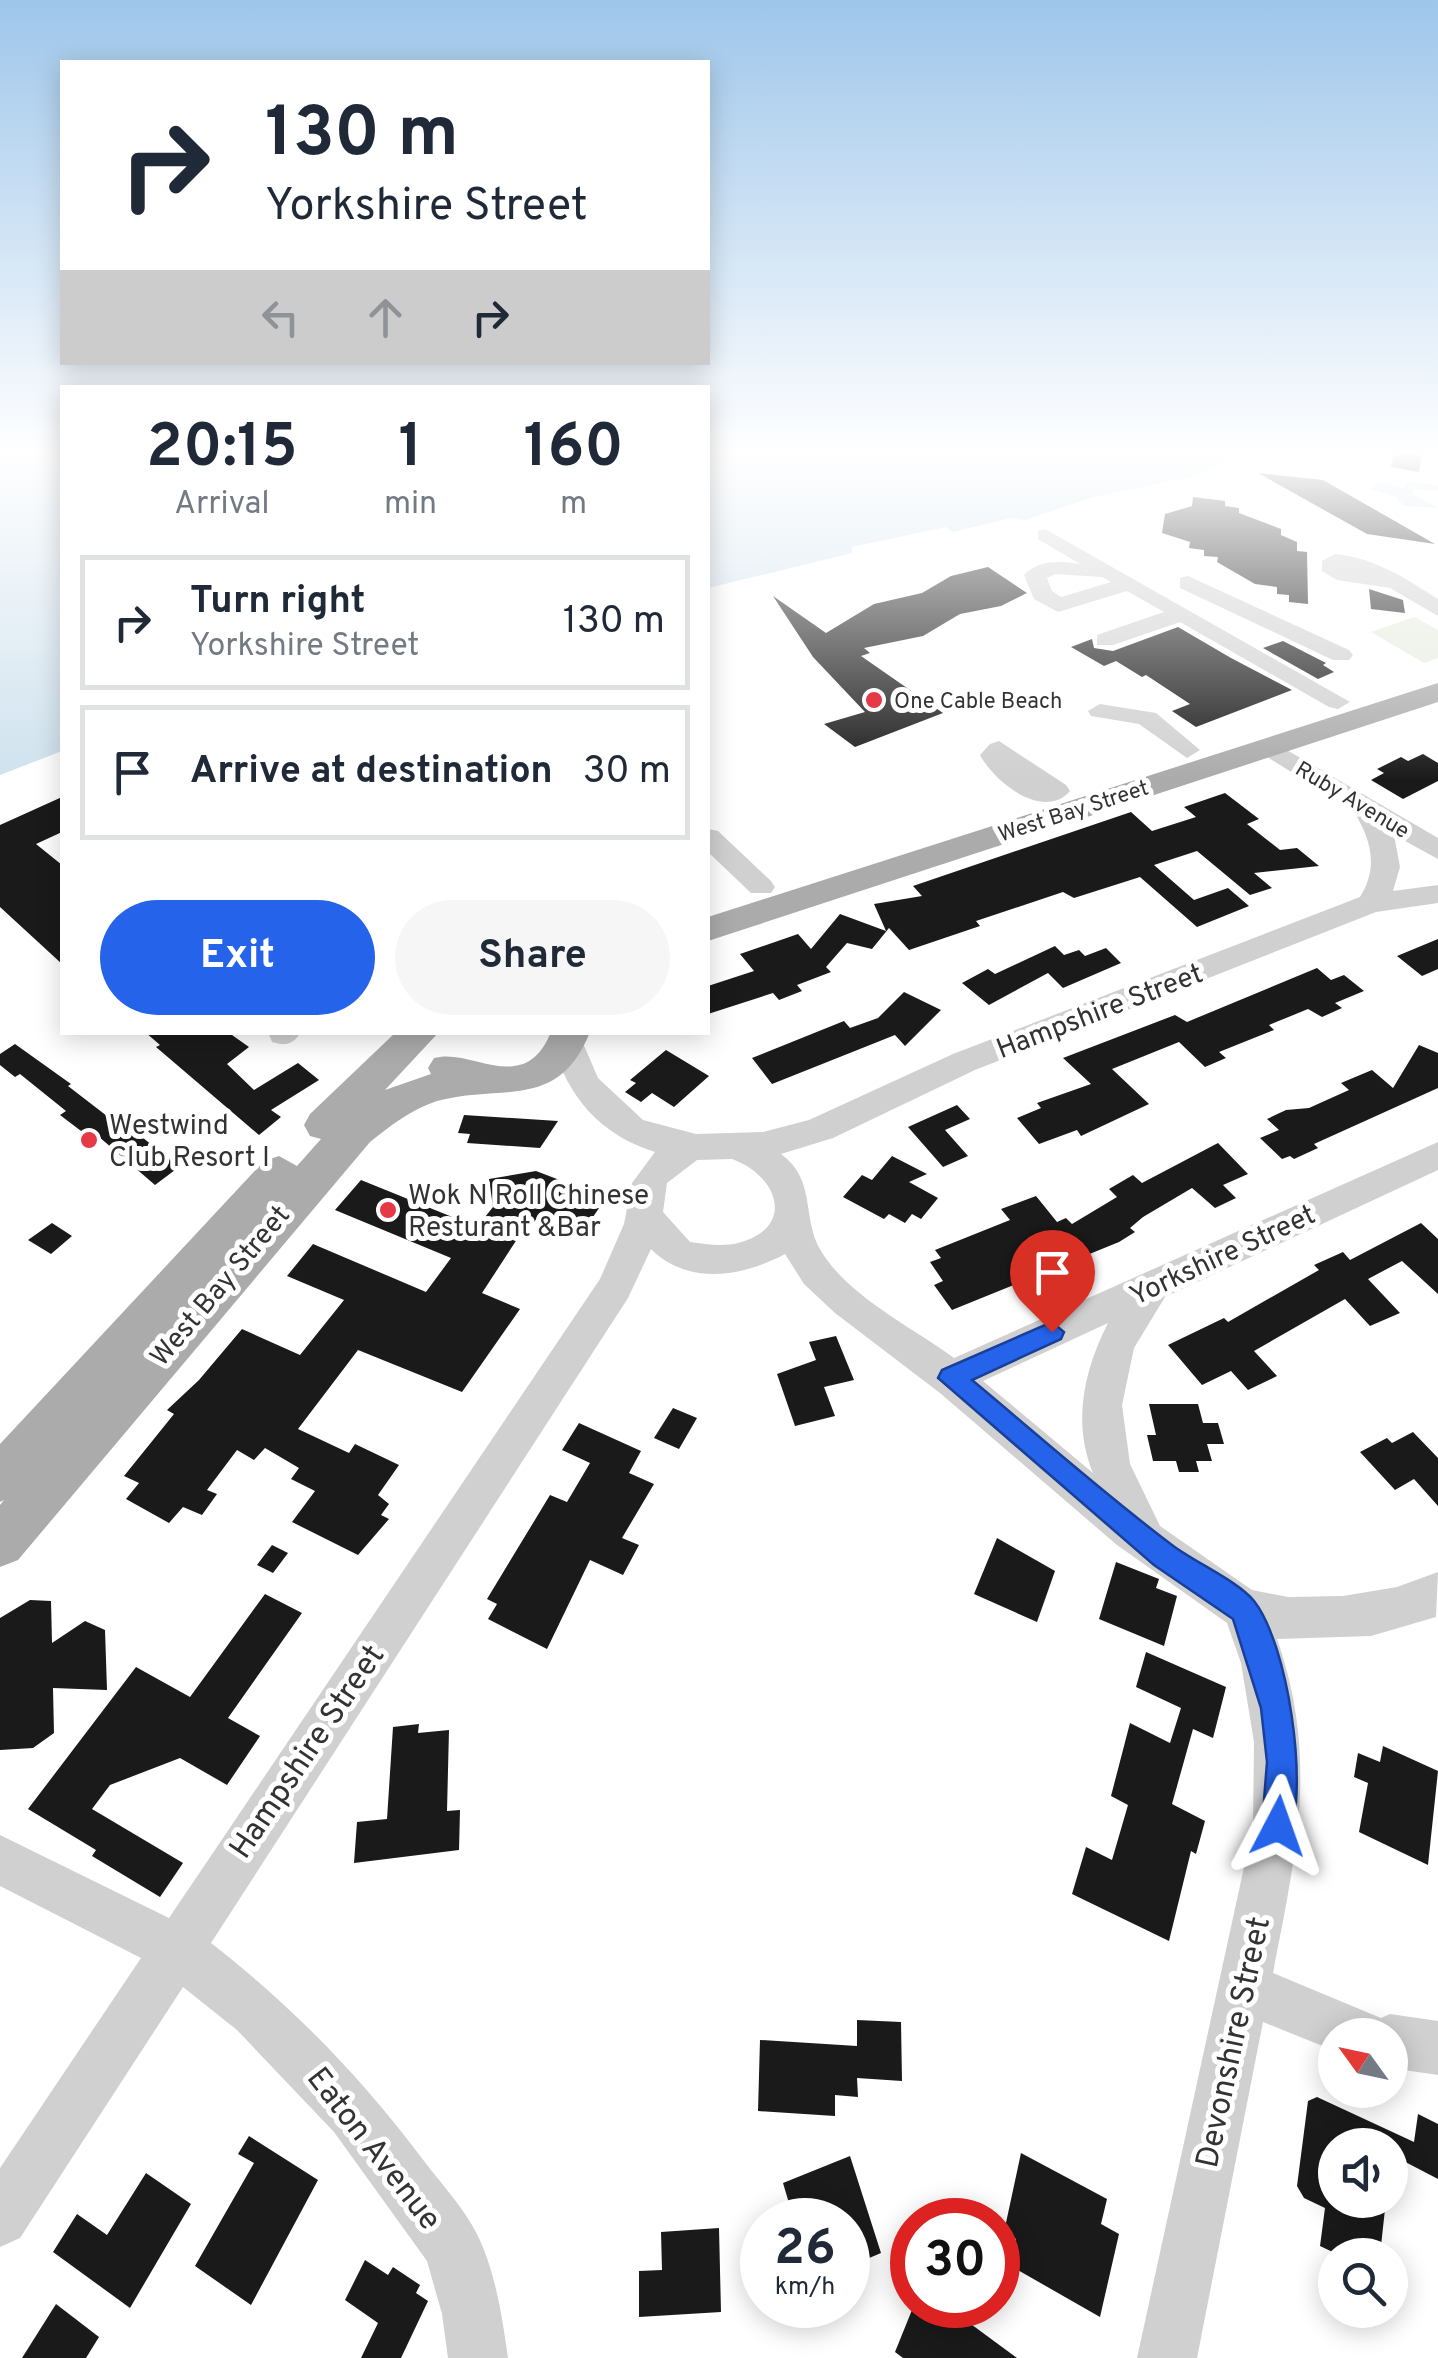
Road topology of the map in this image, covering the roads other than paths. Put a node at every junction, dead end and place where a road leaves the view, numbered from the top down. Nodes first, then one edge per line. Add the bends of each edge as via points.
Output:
1 (1086, 560) edge
2 (1188, 582) dead end
3 (1393, 582) dead end
4 (1438, 610) edge
5 (1183, 613) junction
6 (1264, 620) junction
7 (1223, 636) junction
8 (1105, 640) dead end
9 (1341, 654) dead end
10 (1438, 677) edge
11 (1438, 692) edge
12 (1338, 702) junction
13 (1100, 711) dead end
14 (1268, 746) junction
15 (1187, 750) junction
16 (1363, 805) junction
17 (710, 839) edge
18 (1438, 850) edge
19 (760, 887) junction
20 (1438, 894) edge
21 (710, 903) edge
22 (1370, 904) junction
23 (710, 928) edge
24 (417, 1035) edge
25 (434, 1035) edge
26 (570, 1037) edge
27 (530, 1076) junction
28 (474, 1080) junction
29 (589, 1093) junction
30 (831, 1122) junction
31 (622, 1124) junction
32 (712, 1146) junction
33 (1438, 1155) edge
34 (794, 1203) junction
35 (646, 1204) junction
36 (681, 1256) junction
37 (740, 1258) junction
38 (830, 1285) junction
39 (1153, 1286) junction
40 (615, 1287) junction
41 (951, 1378) junction
42 (0, 1479) edge
43 (0, 1543) edge
44 (1164, 1556) junction
45 (1438, 1593) edge
46 (1244, 1610) junction
47 (0, 1860) edge
48 (174, 1948) junction
49 (1244, 1988) junction
50 (1319, 2018) edge
51 (1408, 2043) edge
52 (1438, 2048) edge
53 (0, 2218) edge
54 (478, 2358) edge
55 (1166, 2358) edge

1 - 5 street
2 - 6 street
3 - 4 street
5 - 7 street
5 - 8 street
6 - 7 street
6 - 9 street
7 - 12 street
10 - 12 main road, West Bay Street
11 - 14 main road, West Bay Street
12 - 15 main road, West Bay Street
13 - 15 street via 1147,718
14 - 16 street, Ruby Avenue
14 - 23 main road, West Bay Street
15 - 19 main road, West Bay Street
16 - 18 street, Ruby Avenue
16 - 22 street via 1388,855 1384,885
17 - 19 street
19 - 21 main road, West Bay Street
20 - 22 street, Hampshire Street
22 - 30 street, Hampshire Street via 980,1056
24 - 42 main road, West Bay Street via 231,1222
25 - 28 main road via 444,1064
26 - 27 main road via 556,1060
26 - 29 street via 575,1068
27 - 28 main road, West Bay Street
27 - 29 street
28 - 43 main road, West Bay Street via 397,1099 339,1146
29 - 31 street
30 - 32 street, Hampshire Street via 754,1147
30 - 34 street via 806,1160
31 - 32 street via 655,1142
31 - 35 street via 640,1157
32 - 34 street via 760,1154 776,1164
32 - 35 street via 666,1162 652,1176
33 - 39 street, Yorkshire Street
34 - 37 street via 774,1242
34 - 38 street via 795,1237
35 - 36 street via 654,1231
35 - 40 street, Hampshire Street
36 - 37 street
36 - 40 street, Hampshire Street
37 - 38 street via 788,1262
38 - 41 street
39 - 41 street, Yorkshire Street
39 - 44 street via 1109,1358 1103,1446 1118,1493
40 - 48 street, Hampshire Street
41 - 44 street
44 - 46 street
45 - 46 street via 1314,1618
46 - 49 street, Devonshire Street via 1276,1708 1282,1762 1278,1826
47 - 48 street, Eaton Avenue
48 - 53 street, Hampshire Street
48 - 54 street, Eaton Avenue via 256,2011 354,2113 452,2246
49 - 50 street
49 - 55 street, Devonshire Street
51 - 52 street

